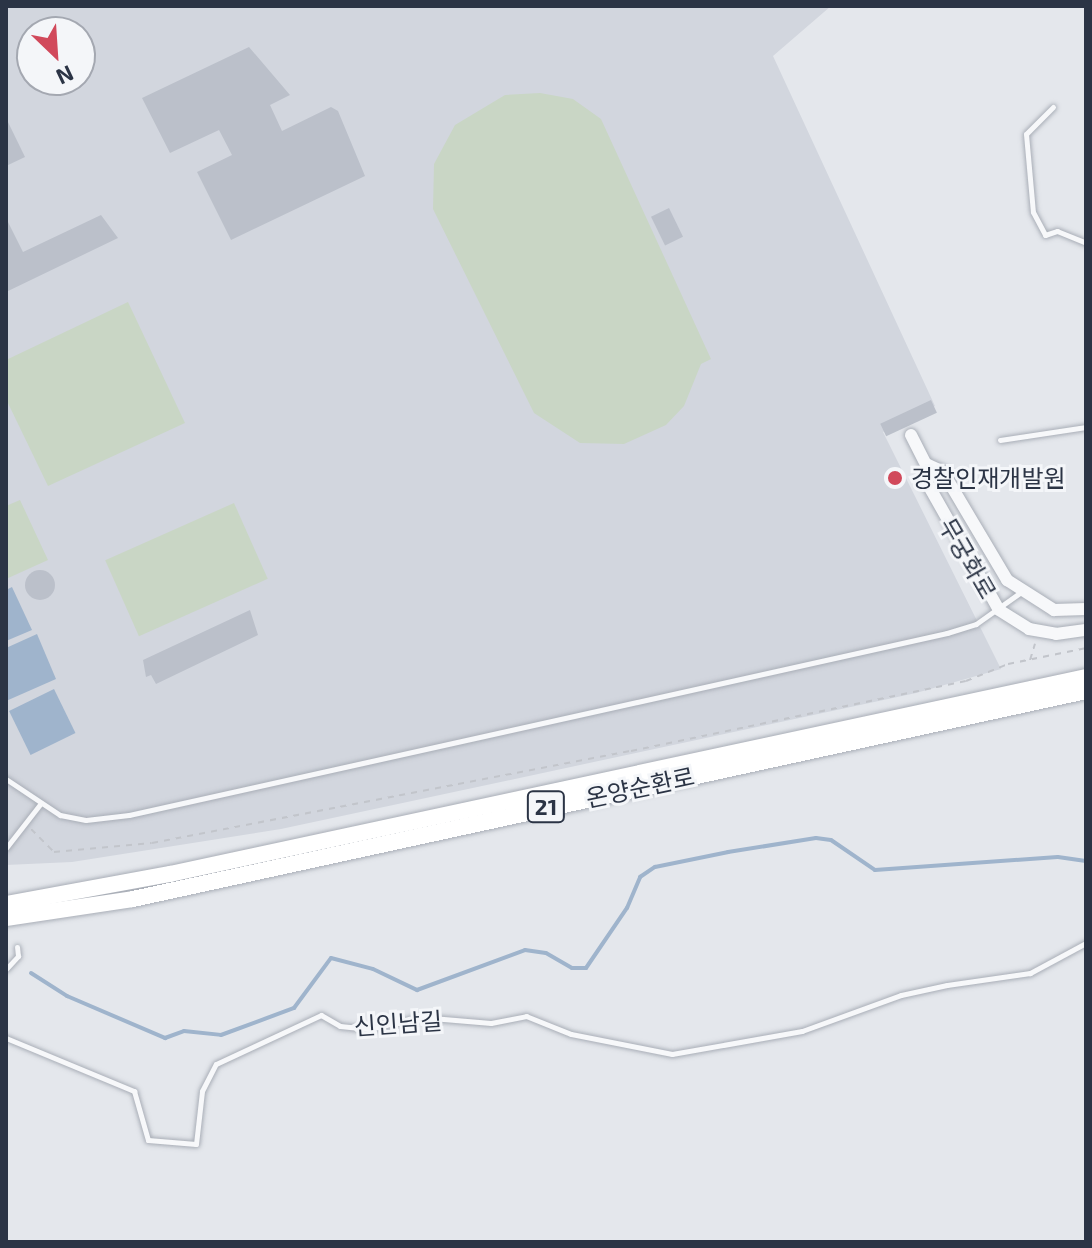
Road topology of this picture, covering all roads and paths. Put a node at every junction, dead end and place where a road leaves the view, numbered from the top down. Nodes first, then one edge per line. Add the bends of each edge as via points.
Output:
1 (1053, 107) dead end
2 (1086, 243) edge
3 (1086, 427) edge
4 (911, 435) dead end
5 (1000, 440) dead end
6 (926, 464) junction
7 (1021, 592) junction
8 (1086, 609) edge
9 (999, 610) junction
10 (1086, 630) edge
11 (1039, 631) junction
12 (1086, 648) edge
13 (1030, 660) junction
14 (1086, 677) edge
15 (1086, 691) edge
16 (6, 779) edge
17 (41, 803) junction
18 (24, 825) junction
19 (6, 848) edge
20 (6, 904) edge
21 (6, 918) edge
22 (1086, 943) edge
23 (17, 947) dead end
24 (6, 969) edge
25 (6, 1038) edge

1 - 2 lane via 1026,134 1033,212 1045,235 1072,234
3 - 5 lane
4 - 6 street, 무궁화로
6 - 7 street, 무궁화로 via 943,472 1007,580
6 - 9 street, 무궁화로 via 926,481
7 - 8 street, 무궁화로 via 1054,610
7 - 9 lane
9 - 11 street, 무궁화로
9 - 17 lane via 947,633 141,812 86,820 60,815
10 - 11 street, 무궁화로
11 - 13 path
12 - 13 path
13 - 18 path via 966,681 631,751 152,843 54,852
14 - 20 highway, 온양순환로 / 21 via 170,874
15 - 21 highway, 온양순환로 / 21 via 133,899
16 - 17 lane
17 - 18 lane
18 - 19 lane
22 - 25 lane, 신인남길 via 1030,973 916,992 802,1031 672,1054 571,1034 526,1016 491,1023 420,1017 369,1029 340,1026 321,1015 216,1064 202,1091 196,1144 148,1140 134,1091
23 - 24 lane via 18,956

